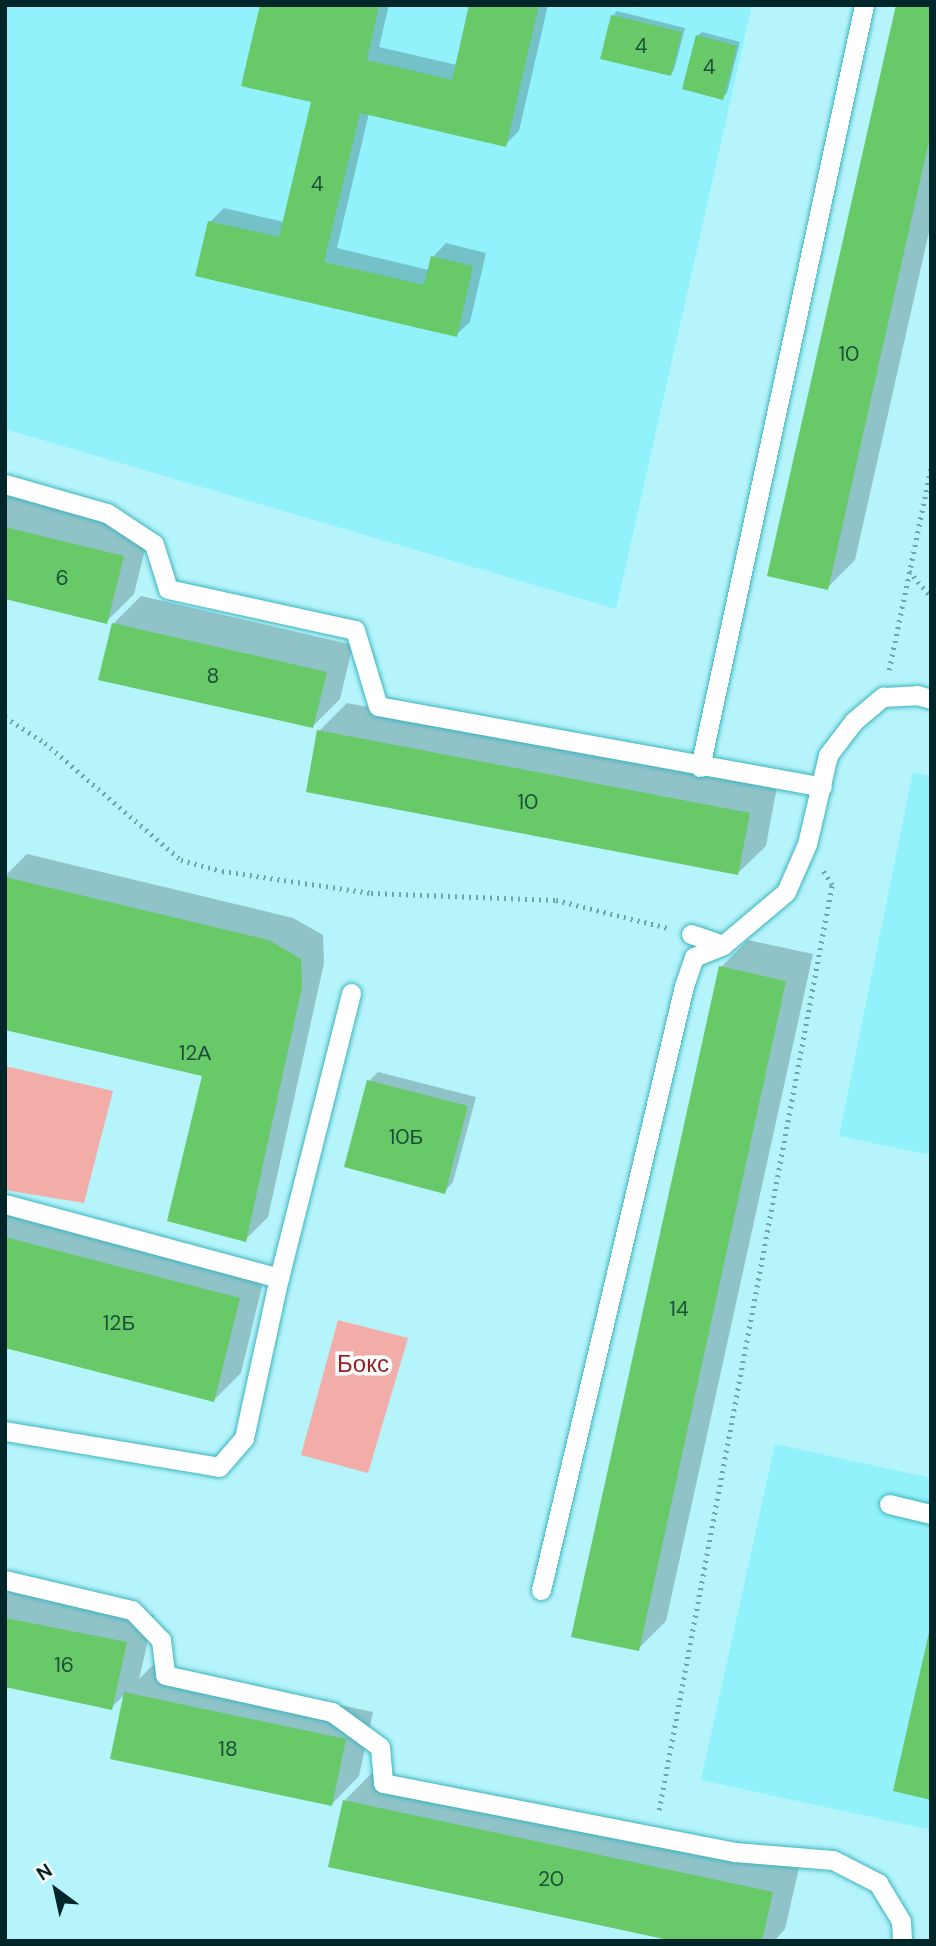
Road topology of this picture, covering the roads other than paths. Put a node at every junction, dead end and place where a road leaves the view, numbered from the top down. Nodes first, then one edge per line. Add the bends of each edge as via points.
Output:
1 (864, 5) edge
2 (5, 484) edge
3 (931, 699) edge
4 (700, 767) junction
5 (822, 787) junction
6 (691, 934) road end
7 (723, 945) junction
8 (351, 993) dead end
9 (5, 1204) edge
10 (279, 1278) junction
11 (5, 1432) edge
12 (889, 1504) dead end
13 (931, 1514) edge
14 (5, 1580) edge
15 (541, 1590) dead end
16 (901, 1941) edge

1 - 4 lane
2 - 4 lane via 107,513 154,544 168,589 355,630 378,706
3 - 5 lane via 883,697 854,721 828,755
4 - 5 lane
5 - 7 lane via 807,844 786,892
6 - 7 lane
7 - 15 lane via 694,957 684,986
8 - 10 lane
9 - 10 lane
10 - 11 lane via 244,1438 219,1467
12 - 13 lane
14 - 16 lane via 132,1610 161,1640 165,1675 332,1712 380,1746 383,1783 735,1852 833,1860 878,1883 901,1921

